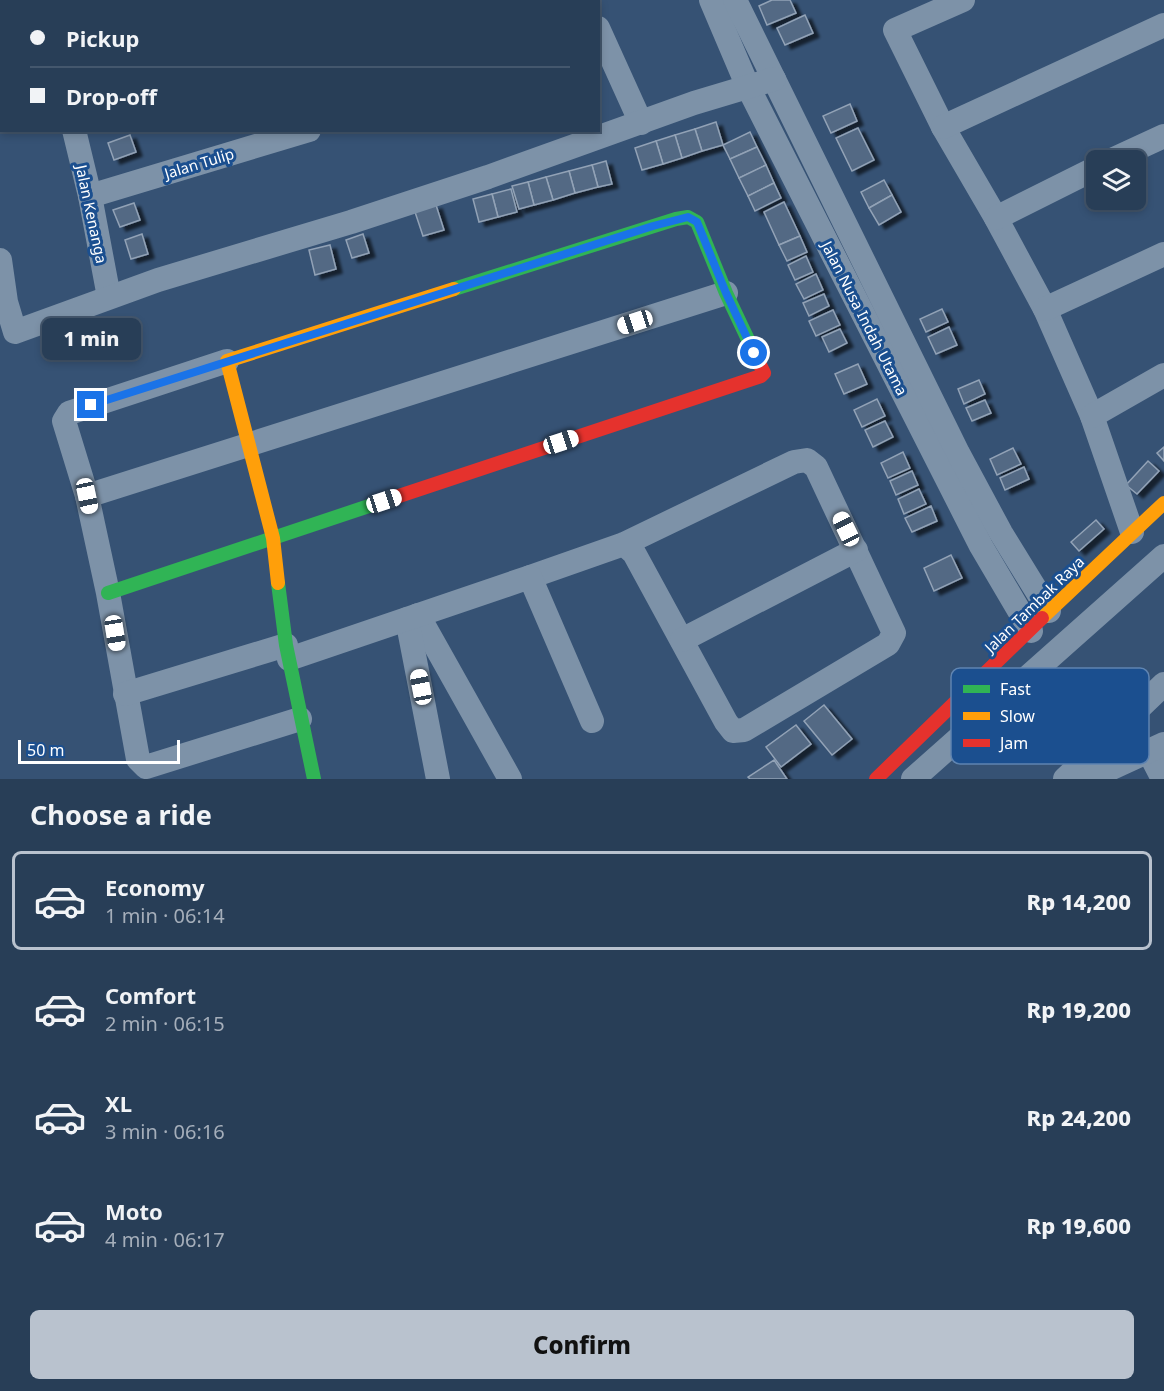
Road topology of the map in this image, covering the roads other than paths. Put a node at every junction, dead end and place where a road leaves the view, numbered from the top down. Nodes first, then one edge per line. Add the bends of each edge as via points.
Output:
1 (711, 0) edge
2 (735, 0) edge
3 (963, 0) edge
4 (1164, 25) edge
5 (600, 34) edge
6 (774, 79) junction
7 (748, 87) junction
8 (641, 123) junction
9 (942, 127) junction
10 (74, 132) edge
11 (302, 132) edge
12 (1164, 136) edge
13 (1134, 150) edge
14 (1086, 173) edge
15 (90, 196) junction
16 (996, 218) junction
17 (1164, 254) edge
18 (0, 260) edge
19 (726, 293) junction
20 (109, 297) junction
21 (1045, 309) junction
22 (7, 334) edge
23 (227, 361) junction
24 (1164, 375) edge
25 (1092, 416) junction
26 (249, 445) junction
27 (87, 496) junction
28 (1164, 503) edge
29 (1132, 532) junction
30 (273, 538) junction
31 (624, 544) junction
32 (856, 550) junction
33 (1164, 556) edge
34 (530, 577) junction
35 (108, 593) junction
36 (1049, 611) junction
37 (413, 617) junction
38 (1031, 631) junction
39 (682, 640) junction
40 (287, 652) junction
41 (990, 668) edge
42 (1038, 668) edge
43 (1164, 684) edge
44 (125, 694) junction
45 (1149, 698) edge
46 (951, 705) edge
47 (300, 719) junction
48 (592, 722) dead end
49 (951, 746) edge
50 (1157, 748) edge
51 (1081, 764) edge
52 (1121, 764) edge
53 (314, 779) edge
54 (438, 779) edge
55 (510, 779) edge
56 (876, 779) edge
57 (914, 779) edge
58 (1065, 779) edge
59 (1088, 779) edge
60 (1163, 779) edge

1 - 7 street, Jalan Nusa Indah Utama
2 - 6 street, Jalan Nusa Indah Utama
3 - 9 street via 895,30
4 - 9 street
5 - 8 street
6 - 7 street
6 - 36 street, Jalan Nusa Indah Utama via 958,453
7 - 8 street
7 - 38 street, Jalan Nusa Indah Utama via 981,546
8 - 20 street via 351,222
9 - 16 street
10 - 15 street, Jalan Kenanga
11 - 15 street, Jalan Tulip
12 - 13 street
14 - 16 street
15 - 20 street, Jalan Kenanga
16 - 21 street
17 - 21 street
18 - 22 street
19 - 23 street via 697,222 688,217
19 - 26 street
19 - 30 street via 764,373 761,376
20 - 22 street
21 - 25 street
23 - 26 street
23 - 27 street via 69,413 64,421
24 - 25 street
25 - 29 street
26 - 27 street
26 - 30 street
27 - 35 street
28 - 29 street, Jalan Tambak Raya
29 - 36 street, Jalan Tambak Raya
30 - 35 street
30 - 40 street
31 - 32 street via 794,462 807,460 816,467
31 - 34 street
31 - 39 street via 634,553
32 - 39 street
32 - 39 street via 891,624 894,633 888,644 744,730 733,731 726,722
33 - 42 street
34 - 37 street
34 - 48 street
35 - 44 street
36 - 38 street, Jalan Tambak Raya
37 - 40 street
37 - 54 street
37 - 55 street
38 - 41 street, Jalan Tambak Raya
40 - 44 street
40 - 47 street
43 - 45 street
44 - 47 street via 138,759 146,767
46 - 56 street, Jalan Tambak Raya
47 - 53 street
49 - 57 street
50 - 60 street
51 - 58 street
52 - 59 street

